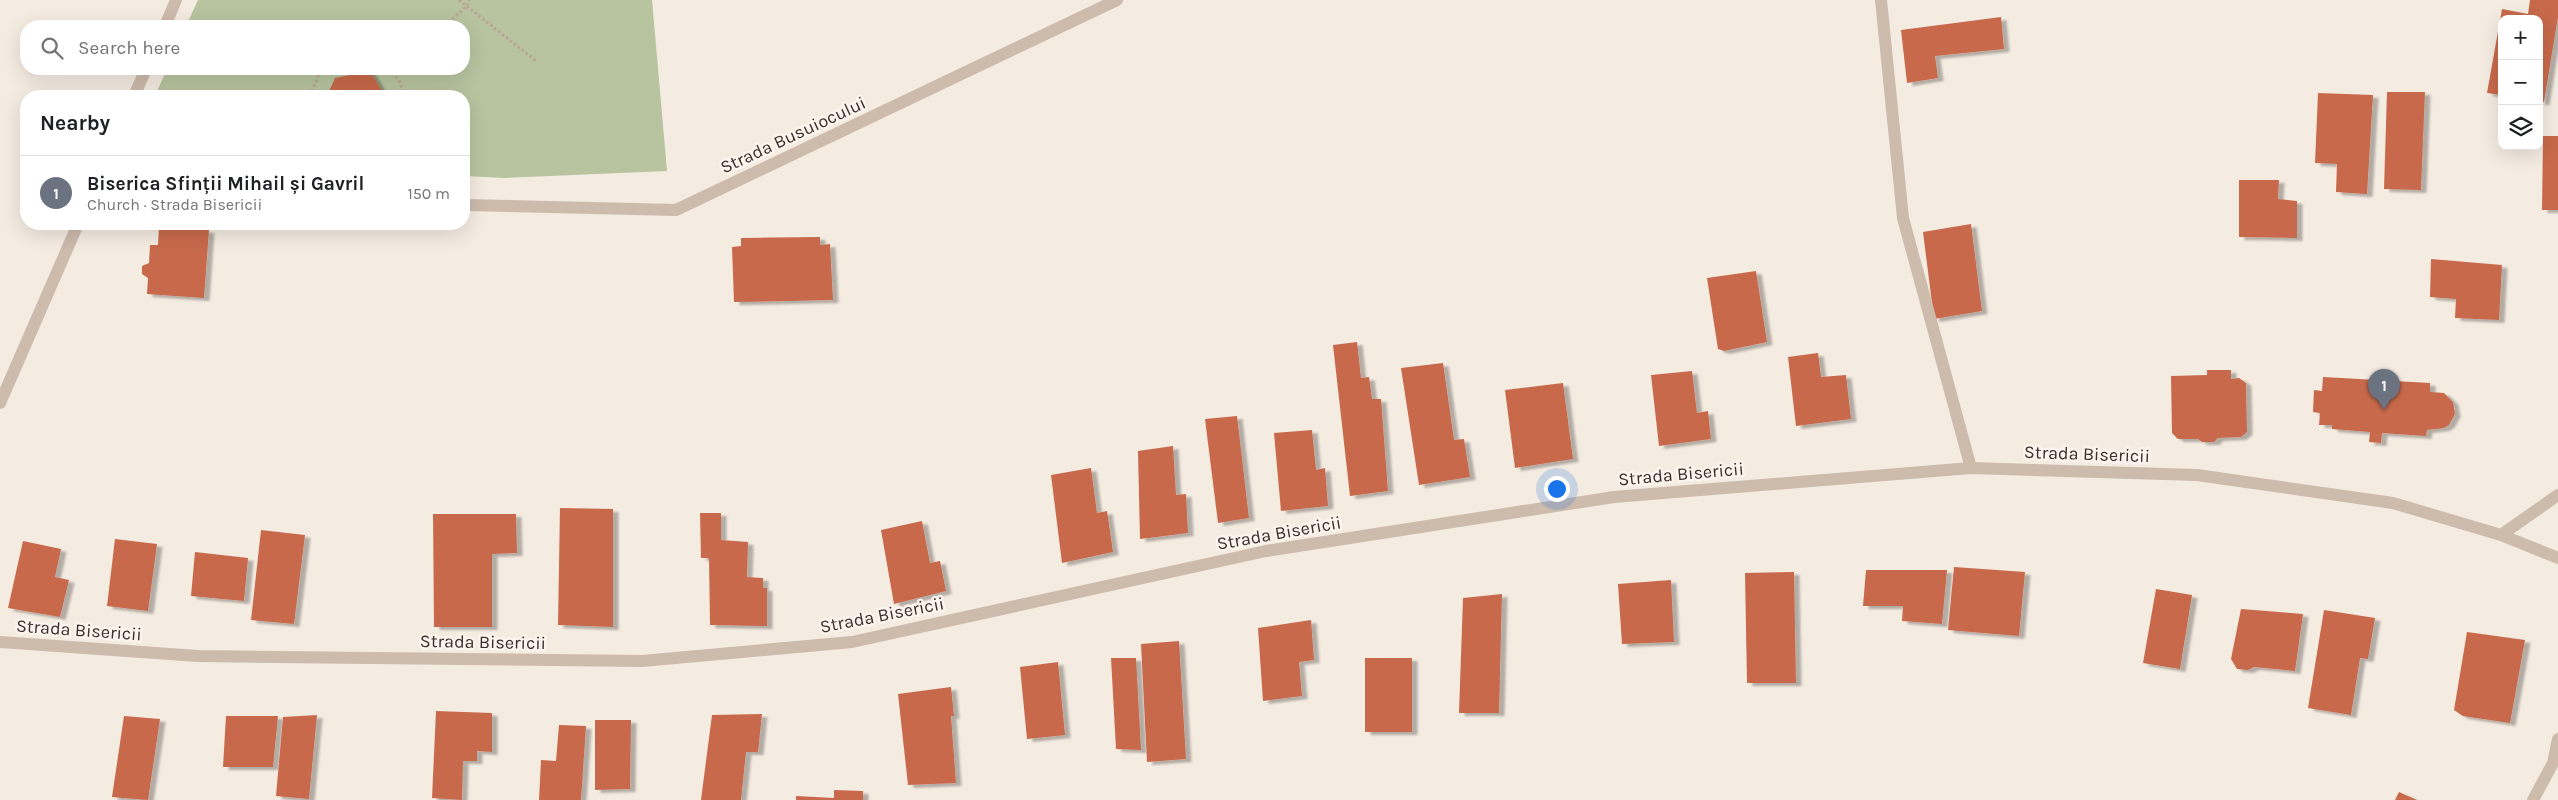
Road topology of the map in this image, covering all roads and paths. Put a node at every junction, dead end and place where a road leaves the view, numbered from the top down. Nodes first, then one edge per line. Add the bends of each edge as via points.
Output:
1 (176, 0) edge
2 (459, 0) edge
3 (469, 0) edge
4 (1117, 0) edge
5 (1881, 0) edge
6 (467, 6) junction
7 (168, 20) edge
8 (452, 20) edge
9 (536, 61) dead end
10 (143, 75) edge
11 (319, 75) edge
12 (395, 75) edge
13 (137, 90) edge
14 (312, 90) edge
15 (402, 90) edge
16 (470, 205) edge
17 (75, 230) edge
18 (0, 403) edge
19 (1971, 468) junction
20 (2558, 495) edge
21 (2501, 535) junction
22 (2558, 558) edge
23 (0, 642) edge
24 (2558, 739) edge
25 (2533, 800) edge

1 - 7 street
2 - 6 path
3 - 6 path
4 - 16 street, Strada Busuiocului via 676,210
5 - 19 street via 1903,218
6 - 8 path
6 - 9 path
10 - 13 street
11 - 14 path
12 - 15 path
17 - 18 street
19 - 21 street, Strada Bisericii via 2197,475 2393,503
19 - 23 street, Strada Bisericii via 1614,497 1266,551 852,642 642,661 198,656
20 - 21 street
21 - 22 street, Strada Bisericii
24 - 25 street via 2553,763

